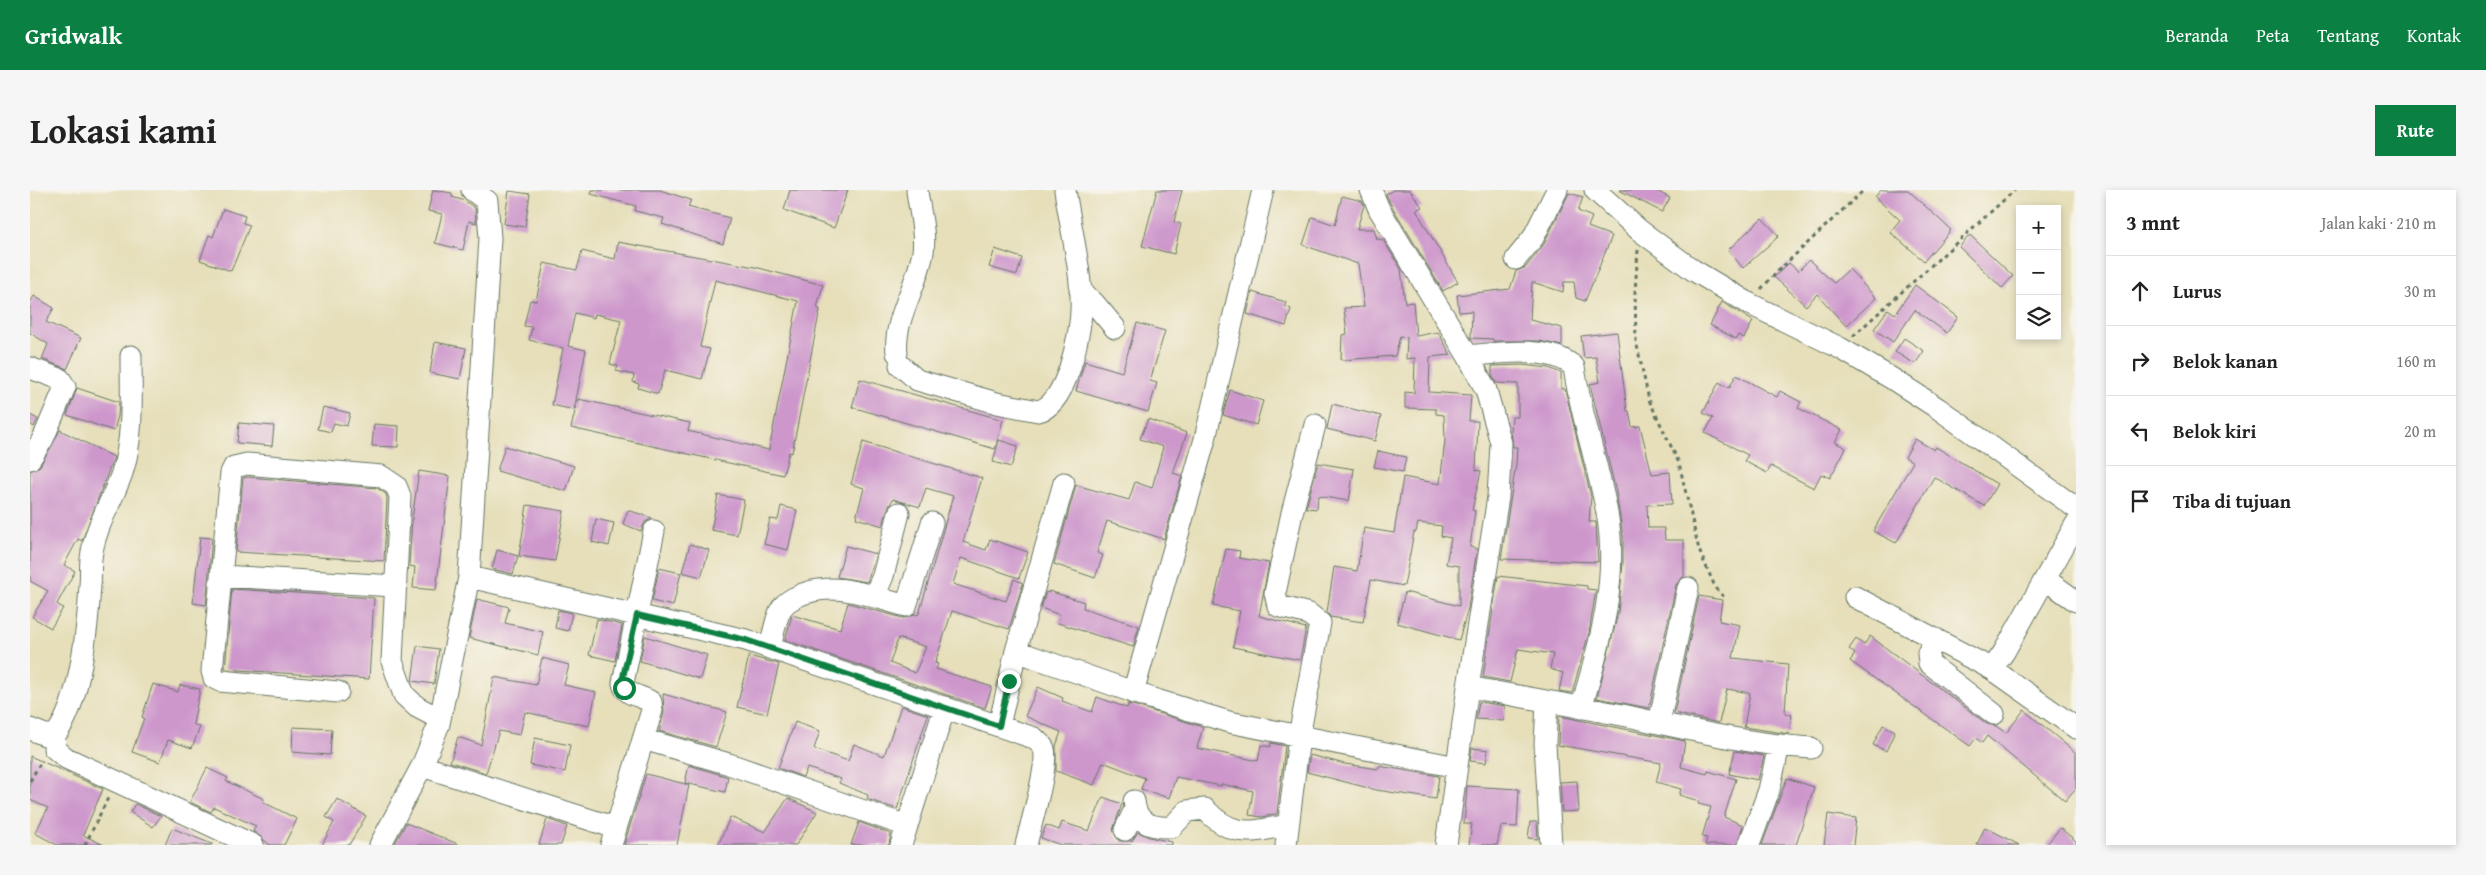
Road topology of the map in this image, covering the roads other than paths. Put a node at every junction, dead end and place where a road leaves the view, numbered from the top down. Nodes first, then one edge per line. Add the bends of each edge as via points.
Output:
1 (917, 190) edge
2 (1065, 190) edge
3 (1262, 190) edge
4 (1371, 190) edge
5 (1556, 190) edge
6 (1595, 190) edge
7 (479, 192) edge
8 (1516, 259) dead end
9 (1080, 290) junction
10 (1115, 328) dead end
11 (131, 356) dead end
12 (1468, 356) junction
13 (30, 368) edge
14 (1315, 424) dead end
15 (30, 459) edge
16 (1064, 483) dead end
17 (2076, 508) edge
18 (899, 513) dead end
19 (932, 523) dead end
20 (2076, 524) edge
21 (654, 531) dead end
22 (221, 576) junction
23 (469, 576) junction
24 (2045, 579) junction
25 (395, 586) junction
26 (1688, 588) dead end
27 (874, 597) junction
28 (1855, 597) dead end
29 (2076, 601) edge
30 (637, 615) junction
31 (1936, 639) junction
32 (770, 648) junction
33 (1016, 651) junction
34 (1992, 669) junction
35 (1468, 687) junction
36 (338, 692) dead end
37 (1133, 693) junction
38 (1547, 702) junction
39 (945, 707) junction
40 (1581, 708) junction
41 (1994, 714) dead end
42 (440, 719) junction
43 (1659, 723) junction
44 (999, 726) junction
45 (2076, 728) edge
46 (30, 730) edge
47 (55, 735) junction
48 (1299, 737) junction
49 (643, 740) junction
50 (1779, 746) junction
51 (1811, 748) dead end
52 (422, 766) junction
53 (1457, 767) junction
54 (1125, 830) dead end
55 (904, 835) edge
56 (1287, 835) edge
57 (614, 836) edge
58 (253, 845) edge
59 (380, 845) edge
60 (1026, 845) edge
61 (1446, 845) edge
62 (1551, 845) edge
63 (1749, 845) edge

1 - 9 street via 924,250 895,340 899,359 917,380 997,403 1044,410 1054,401 1065,380 1081,310
2 - 9 street
3 - 37 street via 1205,439
4 - 12 street via 1384,218
5 - 8 street via 1533,238
6 - 17 street via 1669,254 1750,304 1840,348 1939,409
7 - 23 street via 487,201 490,238
9 - 10 street
11 - 47 street via 131,408 126,457 94,539 82,658 66,718
12 - 35 street via 1486,390 1501,443 1498,498
12 - 40 street via 1542,354 1567,360 1574,367 1607,513 1611,564 1594,665
13 - 15 street via 60,379 65,387 43,438
14 - 48 street via 1275,592 1278,606 1310,614 1320,623
16 - 33 street
18 - 27 street via 883,576
19 - 27 street via 906,606
20 - 24 street
21 - 30 street
22 - 25 street
22 - 25 street via 231,473 234,467 247,464 381,476 391,481 400,496
22 - 36 street via 214,678 220,682
23 - 30 street
23 - 42 street
24 - 29 street
24 - 34 street
25 - 42 street via 392,661 404,695 417,707
26 - 43 street
27 - 32 street via 825,588 800,595 780,611
28 - 31 street
30 - 32 street
30 - 49 street via 623,683 629,692 651,702 652,710
31 - 34 street
31 - 41 street via 1928,653 1929,663
32 - 39 street
33 - 37 street
33 - 44 street
34 - 45 street
35 - 38 street
35 - 53 street
37 - 48 street via 1229,722
38 - 40 street
38 - 62 street via 1545,744
39 - 44 street
39 - 55 street
40 - 43 street
42 - 52 street
43 - 50 street
44 - 60 street via 1034,738 1045,751
46 - 47 street
47 - 58 street via 52,742 57,753
48 - 53 street
48 - 56 street
49 - 55 street via 737,767
49 - 57 street
50 - 51 street
50 - 63 street via 1769,790
52 - 57 street
52 - 59 street
53 - 61 street
54 - 56 street via 1134,805 1144,824 1155,828 1172,827 1187,811 1205,809 1229,829

